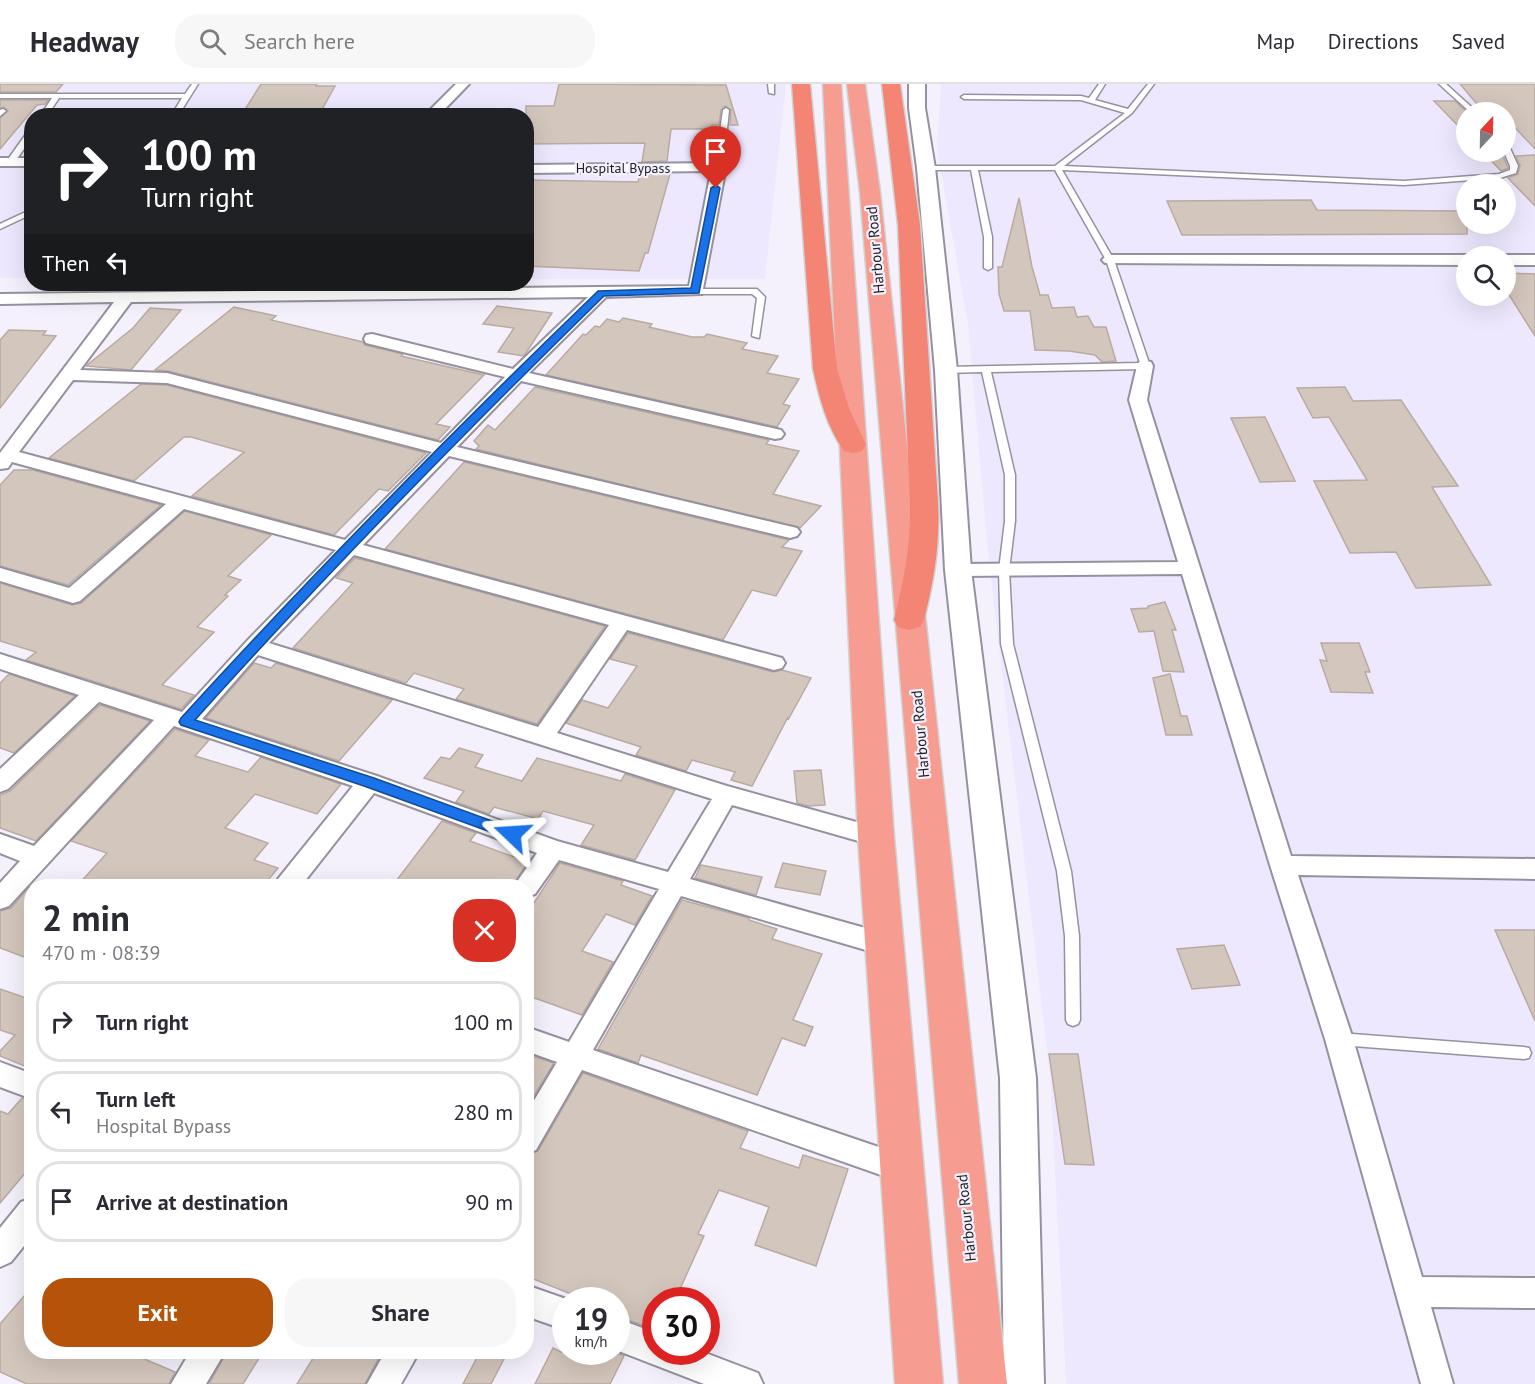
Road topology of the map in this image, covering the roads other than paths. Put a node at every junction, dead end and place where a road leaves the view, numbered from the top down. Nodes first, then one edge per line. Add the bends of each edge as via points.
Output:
1 (195, 84) edge
2 (464, 84) edge
3 (771, 84) edge
4 (801, 84) edge
5 (832, 84) edge
6 (856, 84) edge
7 (891, 84) edge
8 (917, 84) edge
9 (1102, 84) edge
10 (1151, 84) edge
11 (1442, 84) edge
12 (772, 93) dead end
13 (0, 96) edge
14 (57, 96) junction
15 (188, 96) junction
16 (964, 97) dead end
17 (1091, 100) junction
18 (1463, 102) edge
19 (49, 108) edge
20 (180, 108) edge
21 (438, 108) edge
22 (726, 110) dead end
23 (1130, 112) junction
24 (24, 141) edge
25 (5, 162) edge
26 (24, 162) edge
27 (1512, 162) edge
28 (719, 167) junction
29 (926, 168) junction
30 (974, 168) junction
31 (1057, 168) junction
32 (534, 169) edge
33 (24, 215) edge
34 (0, 227) edge
35 (1110, 260) junction
36 (1456, 260) edge
37 (1516, 260) edge
38 (1535, 260) edge
39 (988, 267) dead end
40 (696, 291) junction
41 (601, 293) junction
42 (0, 299) edge
43 (125, 299) junction
44 (756, 336) dead end
45 (372, 339) dead end
46 (1145, 366) junction
47 (986, 369) junction
48 (946, 370) junction
49 (69, 375) junction
50 (517, 375) junction
51 (775, 434) dead end
52 (853, 445) junction
53 (447, 450) junction
54 (4, 460) edge
55 (181, 501) junction
56 (790, 532) dead end
57 (352, 547) junction
58 (1190, 568) junction
59 (958, 570) junction
60 (1004, 570) junction
61 (0, 574) edge
62 (909, 620) junction
63 (622, 621) junction
64 (254, 646) junction
65 (774, 663) dead end
66 (4, 668) edge
67 (96, 692) junction
68 (178, 719) junction
69 (543, 737) junction
70 (369, 782) junction
71 (0, 783) edge
72 (726, 795) junction
73 (876, 837) junction
74 (0, 843) edge
75 (553, 849) junction
76 (38, 858) junction
77 (1282, 865) junction
78 (1535, 869) edge
79 (293, 879) edge
80 (532, 879) edge
81 (674, 884) junction
82 (0, 899) edge
83 (883, 944) junction
84 (1073, 1020) dead end
85 (1340, 1040) junction
86 (534, 1042) edge
87 (1524, 1053) dead end
88 (576, 1057) junction
89 (0, 1074) edge
90 (24, 1084) edge
91 (534, 1128) edge
92 (901, 1168) junction
93 (24, 1222) edge
94 (0, 1252) edge
95 (1411, 1292) junction
96 (1535, 1293) edge
97 (534, 1303) edge
98 (552, 1310) edge
99 (204, 1359) edge
100 (399, 1359) edge
101 (697, 1365) edge
102 (187, 1384) edge
103 (383, 1384) edge
104 (747, 1384) edge
105 (919, 1384) edge
106 (983, 1384) edge
107 (1024, 1384) edge
108 (1437, 1384) edge

1 - 15 lane
2 - 21 street
3 - 12 lane
4 - 52 highway via 825,369 838,414
5 - 52 highway
6 - 62 highway, Harbour Road
7 - 62 highway via 909,225 924,503 925,539
8 - 29 street
9 - 17 lane
10 - 23 lane
11 - 18 lane
13 - 14 lane
14 - 15 lane
14 - 19 lane
15 - 20 lane
16 - 17 lane
17 - 23 lane
22 - 28 lane
23 - 31 lane
24 - 25 lane
25 - 26 street
27 - 31 lane via 1513,171 1500,176 1436,182
28 - 32 street, Hospital Bypass
28 - 40 street
29 - 30 lane
29 - 48 street
30 - 31 lane
30 - 39 lane via 988,237
31 - 35 lane
33 - 34 lane
35 - 36 street
35 - 46 lane
37 - 38 street
40 - 41 street
40 - 44 lane via 754,291 761,297
41 - 43 street
41 - 50 street
42 - 43 street
43 - 49 street
45 - 50 street
46 - 47 lane
46 - 58 street via 1138,400
47 - 48 lane
47 - 60 lane via 1010,475
48 - 59 street
49 - 53 street via 167,378
49 - 54 street
50 - 51 street
50 - 53 street
52 - 73 highway
53 - 56 street
53 - 57 street
54 - 55 street
55 - 57 street
55 - 61 street via 73,596
57 - 63 street
57 - 64 street
58 - 60 street
58 - 77 street
59 - 60 street
59 - 107 street via 1018,1078
60 - 84 lane via 1007,644 1064,871 1072,936
62 - 106 highway, Harbour Road
63 - 65 street
63 - 69 street
64 - 68 street
64 - 69 street
66 - 67 street
67 - 68 street
67 - 71 street
68 - 70 street
68 - 76 street
69 - 72 street
70 - 75 street
70 - 79 street
72 - 73 street
72 - 81 street
73 - 83 highway
74 - 76 street
75 - 80 street
75 - 81 street
76 - 82 street
77 - 78 street
77 - 85 street
81 - 83 street
81 - 88 street
83 - 92 highway
85 - 87 lane
85 - 95 street
86 - 88 street
88 - 91 street
88 - 92 street
89 - 90 street
92 - 105 highway
93 - 94 street
95 - 96 street
95 - 108 street
97 - 98 street
99 - 102 street
100 - 103 street
101 - 104 street

